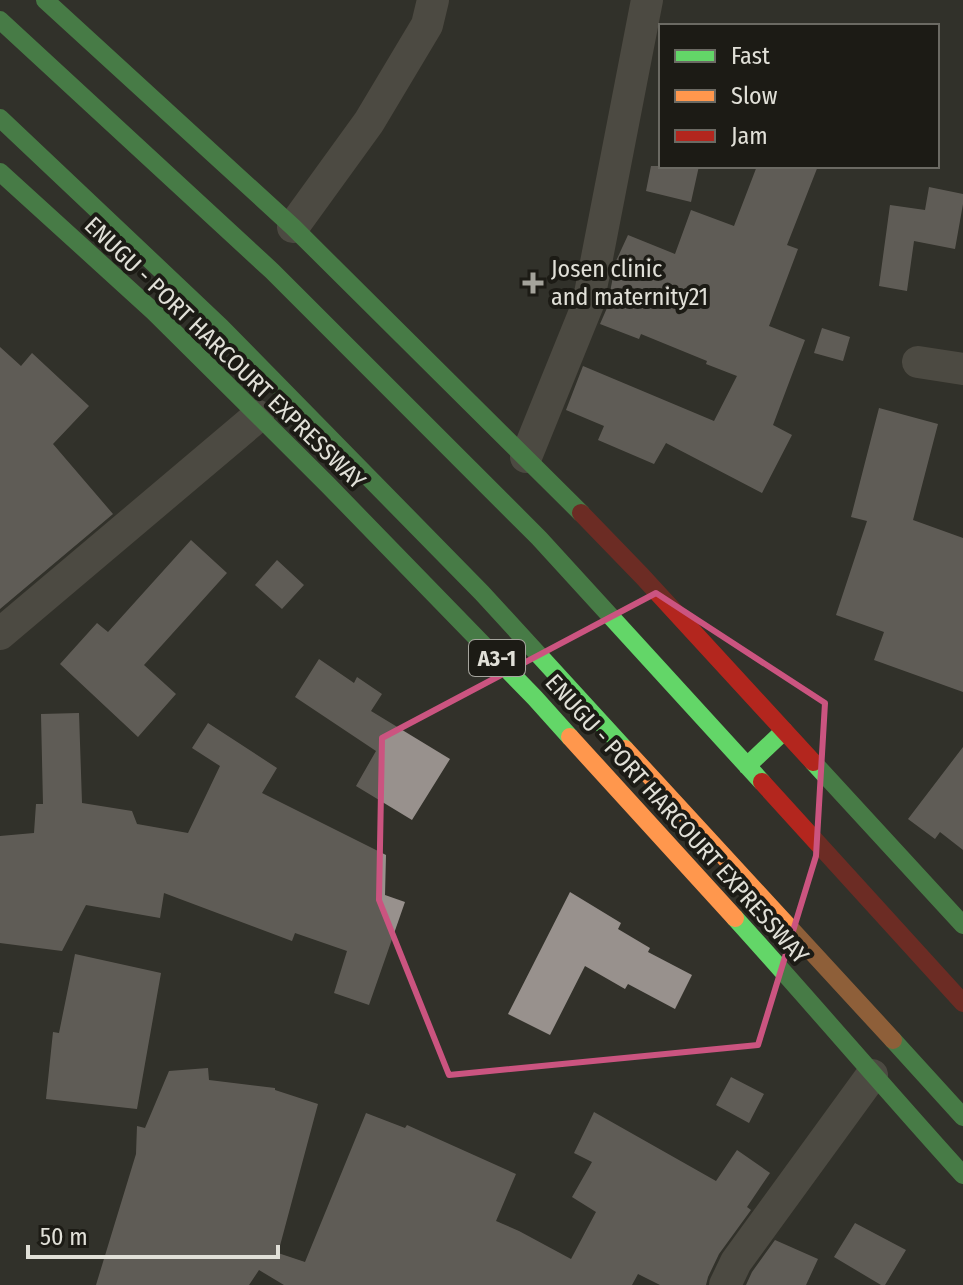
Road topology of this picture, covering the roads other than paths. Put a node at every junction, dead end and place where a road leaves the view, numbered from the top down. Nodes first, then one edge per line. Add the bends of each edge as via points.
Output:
1 (45, 0) edge
2 (433, 0) edge
3 (647, 0) edge
4 (0, 20) edge
5 (0, 118) edge
6 (0, 172) edge
7 (293, 227) junction
8 (918, 362) dead end
9 (963, 369) edge
10 (258, 416) junction
11 (526, 457) junction
12 (0, 634) edge
13 (784, 731) junction
14 (747, 766) junction
15 (963, 925) edge
16 (963, 1003) edge
17 (872, 1075) junction
18 (963, 1117) edge
19 (963, 1175) edge
20 (725, 1285) edge

1 - 7 main road
2 - 7 street via 427,25 369,122
3 - 11 street via 588,304
4 - 14 main road via 272,271 517,515
5 - 18 main road, ENUGU - PORT HARCOURT EXPRESSWAY / A3-1 via 221,327 482,593
6 - 10 main road, ENUGU - PORT HARCOURT EXPRESSWAY / A3-1 via 154,312
7 - 11 main road
8 - 9 street
10 - 12 street
10 - 17 main road, ENUGU - PORT HARCOURT EXPRESSWAY / A3-1 via 535,698
11 - 13 main road
13 - 14 main road
13 - 15 main road
14 - 16 main road
17 - 19 main road, ENUGU - PORT HARCOURT EXPRESSWAY / A3-1
17 - 20 street via 736,1262

